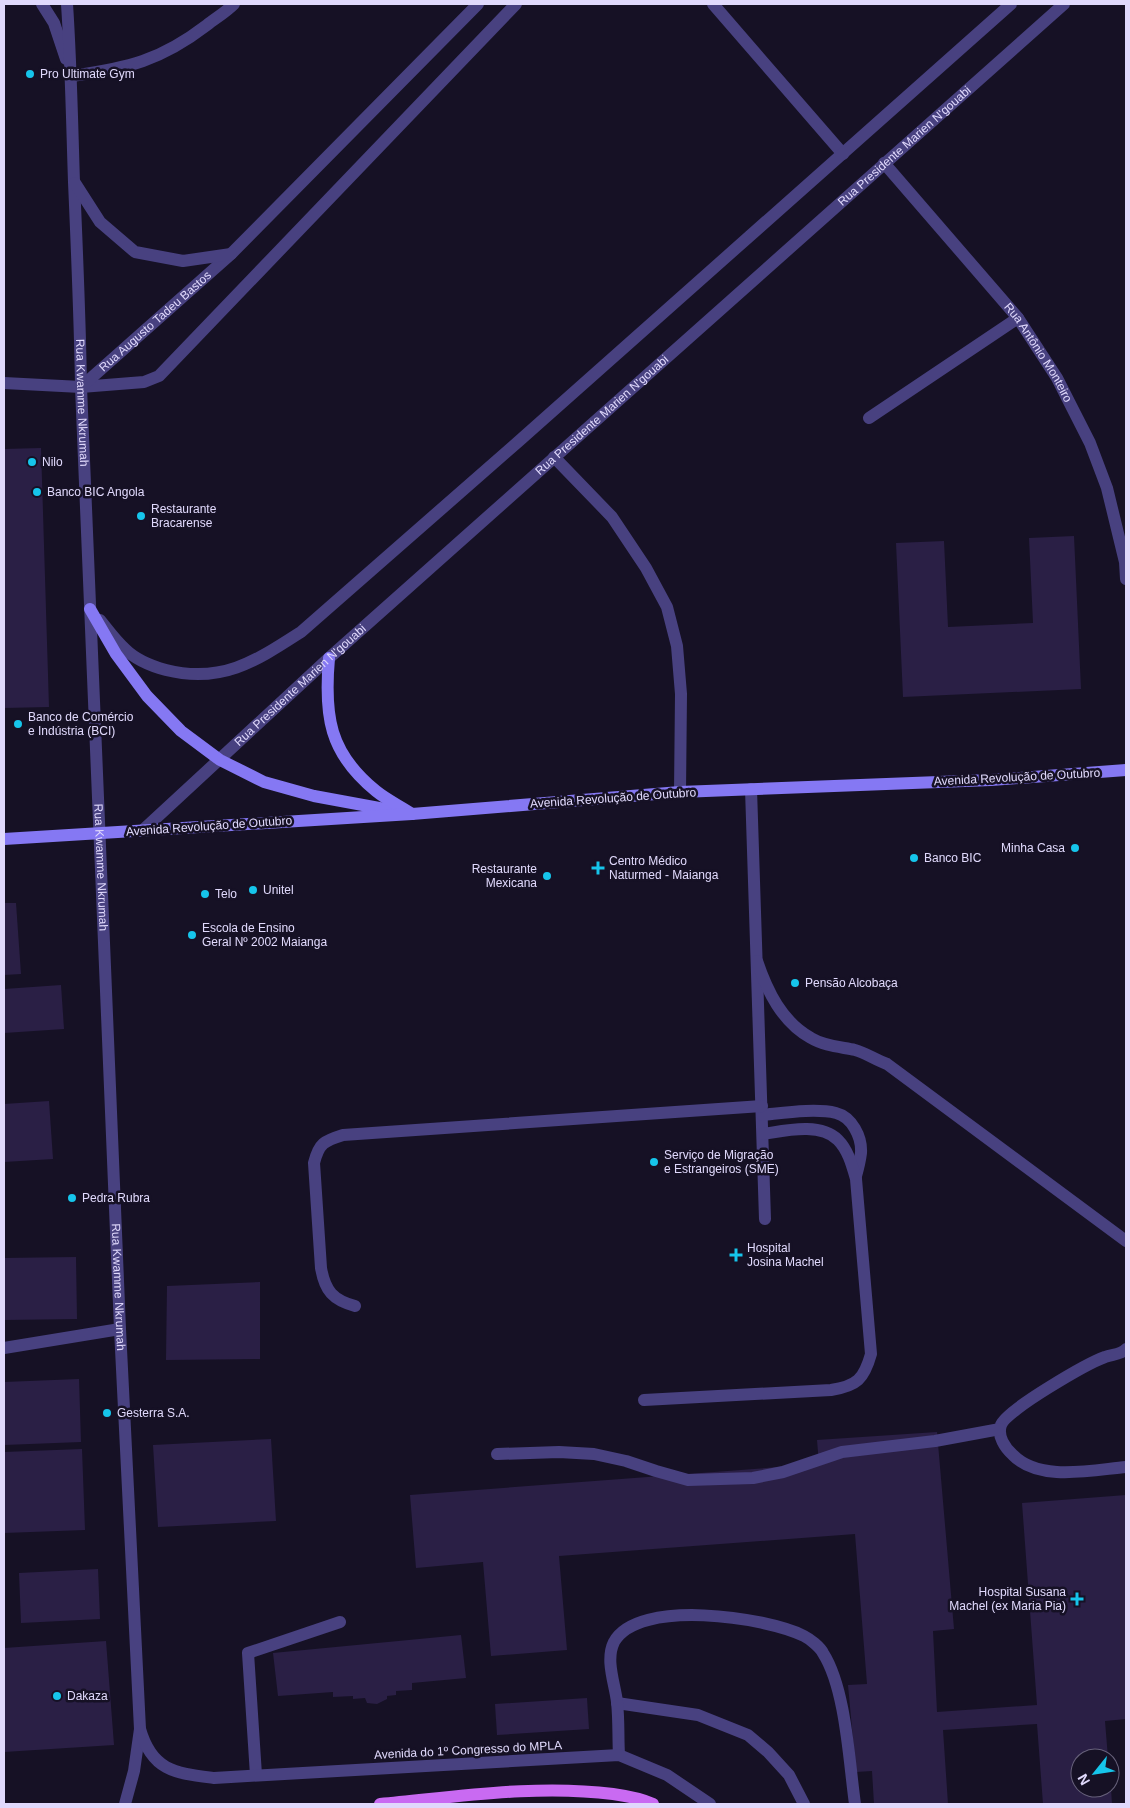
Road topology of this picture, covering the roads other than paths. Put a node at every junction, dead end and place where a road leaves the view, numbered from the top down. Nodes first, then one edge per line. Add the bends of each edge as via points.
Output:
1 (42, 4) edge
2 (67, 4) edge
3 (234, 4) edge
4 (478, 4) edge
5 (516, 4) edge
6 (712, 4) edge
7 (1011, 4) edge
8 (1064, 4) edge
9 (72, 76) junction
10 (843, 154) junction
11 (884, 163) junction
12 (74, 182) junction
13 (231, 254) junction
14 (1018, 318) junction
15 (4, 383) edge
16 (81, 387) junction
17 (869, 418) dead end
18 (554, 457) junction
19 (1126, 579) edge
20 (90, 609) junction
21 (329, 658) junction
22 (220, 760) junction
23 (1126, 770) edge
24 (751, 789) junction
25 (680, 792) junction
26 (412, 814) junction
27 (142, 831) junction
28 (100, 834) junction
29 (4, 839) edge
30 (757, 961) junction
31 (762, 1110) junction
32 (763, 1134) junction
33 (856, 1179) junction
34 (765, 1219) dead end
35 (1126, 1241) edge
36 (355, 1306) dead end
37 (120, 1329) junction
38 (4, 1348) edge
39 (1125, 1351) edge
40 (644, 1400) dead end
41 (1000, 1429) junction
42 (497, 1454) dead end
43 (1126, 1467) edge
44 (340, 1622) dead end
45 (617, 1703) junction
46 (140, 1729) junction
47 (619, 1755) junction
48 (256, 1775) junction
49 (125, 1804) edge
50 (380, 1804) edge
51 (653, 1804) edge
52 (710, 1804) edge
53 (804, 1804) edge
54 (855, 1804) edge

1 - 9 street via 54,23
2 - 9 street, Rua Kwamme Nkrumah
3 - 9 street via 168,52 116,70
4 - 13 street, Rua Augusto Tadeu Bastos
5 - 16 street, Rua Augusto Tadeu Bastos via 159,376 144,382
6 - 10 street
7 - 10 street
8 - 11 street, Rua Presidente Marien N'gouabi
9 - 12 street, Rua Kwamme Nkrumah
10 - 20 street via 301,632 261,658 205,675 149,665 126,650
11 - 14 street, Rua Antônio Monteiro
11 - 18 street, Rua Presidente Marien N'gouabi
12 - 13 street via 100,222 135,252 182,261
12 - 16 street, Rua Kwamme Nkrumah
13 - 16 street, Rua Augusto Tadeu Bastos
14 - 17 street
14 - 19 street, Rua Antônio Monteiro via 1057,378 1090,444 1107,488
15 - 16 street
16 - 20 street, Rua Kwamme Nkrumah
18 - 21 street, Rua Presidente Marien N'gouabi
18 - 25 street via 612,517 667,607 677,646 681,694
20 - 22 main road via 116,654 147,696
20 - 28 street, Rua Kwamme Nkrumah
21 - 22 street, Rua Presidente Marien N'gouabi
21 - 26 main road via 326,691 329,722 340,751 377,792
22 - 26 main road via 264,782 314,796
22 - 27 street, Rua Presidente Marien N'gouabi
23 - 24 main road, Avenida Revolução de Outubro via 991,780
24 - 25 main road, Avenida Revolução de Outubro
24 - 30 street
25 - 26 main road, Avenida Revolução de Outubro
26 - 27 main road, Avenida Revolução de Outubro
27 - 28 main road, Avenida Revolução de Outubro
28 - 29 main road, Avenida Revolução de Outubro
28 - 37 street, Rua Kwamme Nkrumah
30 - 31 street
30 - 35 street via 770,995 781,1011 811,1038 857,1051 886,1064
31 - 32 street
31 - 33 street via 837,1113 849,1121 858,1135 861,1152
31 - 36 street via 343,1135 329,1139 318,1148 314,1163 323,1282 341,1302
32 - 33 street via 826,1132 838,1140
32 - 34 street
33 - 40 street via 871,1354 867,1370 858,1380 846,1388 831,1390
37 - 38 street
37 - 46 street, Rua Kwamme Nkrumah
39 - 41 street via 1105,1357 1028,1400 1005,1418
41 - 42 street via 935,1441 842,1452 784,1472 753,1478 688,1480 594,1454
41 - 43 street via 1003,1442 1016,1458 1046,1471
44 - 48 street via 248,1653
45 - 47 street
45 - 53 street via 698,1715 748,1735 789,1775
45 - 54 street via 611,1655 614,1643 627,1630 649,1620 697,1615 736,1617 806,1636 823,1652 834,1675
46 - 48 street, Avenida do 1º Congresso do MPLA via 145,1746 156,1760 170,1769 214,1778
46 - 49 street
47 - 48 street, Avenida do 1º Congresso do MPLA
47 - 52 street, Avenida do 1º Congresso do MPLA via 667,1775
50 - 51 main road via 580,1790 642,1798

